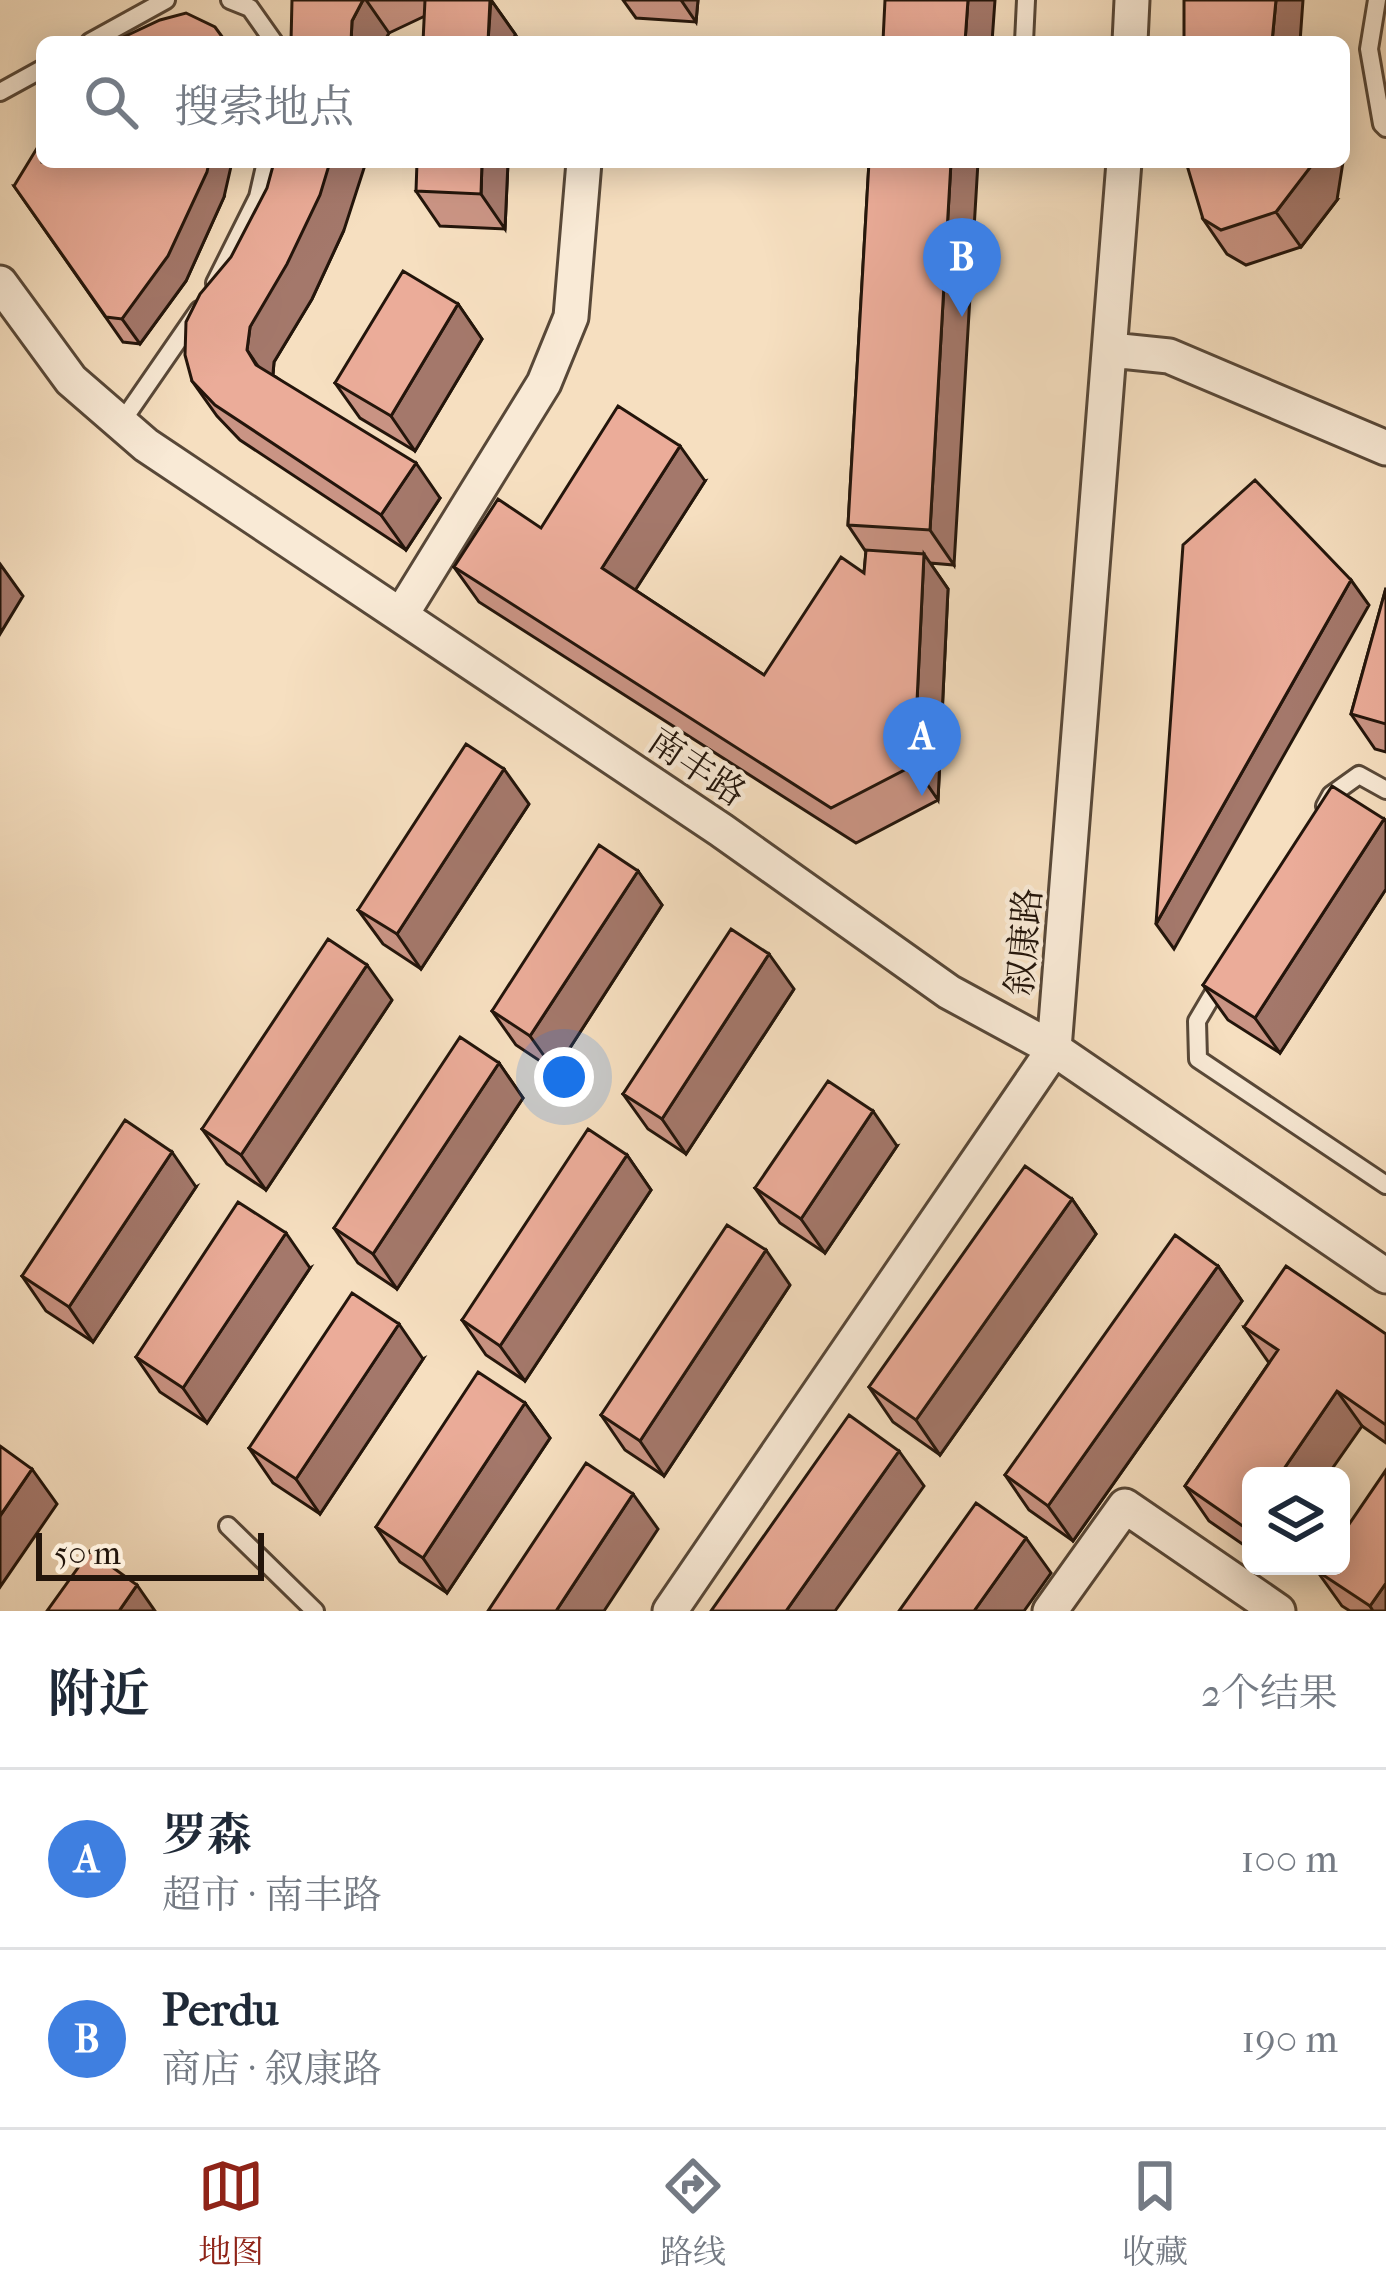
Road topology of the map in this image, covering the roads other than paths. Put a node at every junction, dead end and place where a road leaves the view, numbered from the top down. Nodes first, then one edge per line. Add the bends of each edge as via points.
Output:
1 (166, 0) edge
2 (230, 0) edge
3 (1026, 0) edge
4 (1132, 0) edge
5 (1377, 0) edge
6 (101, 36) edge
7 (270, 36) edge
8 (1024, 36) edge
9 (1130, 36) edge
10 (36, 71) edge
11 (0, 92) edge
12 (1386, 128) edge
13 (265, 168) edge
14 (583, 168) edge
15 (1124, 168) edge
16 (0, 283) edge
17 (1111, 350) junction
18 (121, 422) junction
19 (1386, 448) edge
20 (401, 615) junction
21 (1386, 790) edge
22 (1319, 816) edge
23 (1234, 959) edge
24 (1054, 1049) junction
25 (1386, 1185) edge
26 (1386, 1276) edge
27 (228, 1526) dead end
28 (315, 1611) edge
29 (670, 1611) edge
30 (1050, 1611) edge
31 (1278, 1611) edge

1 - 6 lane
2 - 7 lane via 250,8
3 - 8 lane
4 - 9 street
5 - 12 lane via 1369,49
10 - 11 lane
13 - 18 lane via 207,298
14 - 20 street via 571,317 544,383
15 - 17 street, 叙康路
16 - 18 street, 南丰路 via 71,380
17 - 19 street via 1169,356
17 - 24 street, 叙康路
18 - 20 street, 南丰路
20 - 24 street, 南丰路 via 949,992
21 - 22 lane via 1359,775 1331,795
23 - 25 lane via 1197,1021 1198,1059
24 - 26 street, 南丰路
24 - 29 street, 叙康路
27 - 28 lane
30 - 31 street via 1125,1506

